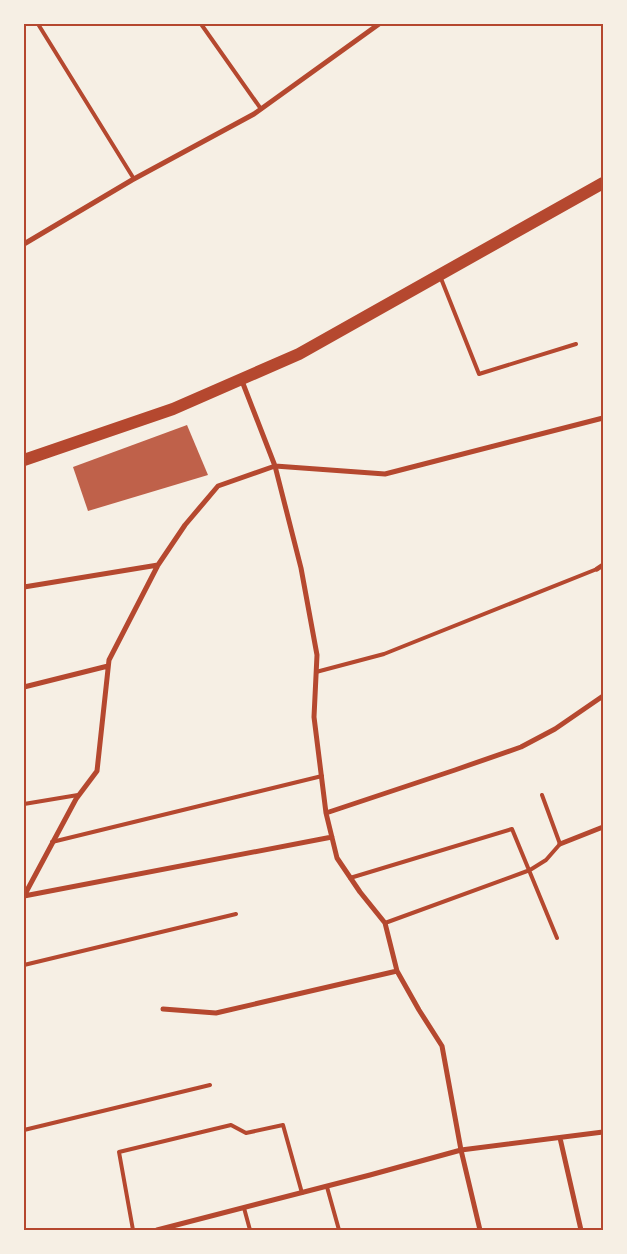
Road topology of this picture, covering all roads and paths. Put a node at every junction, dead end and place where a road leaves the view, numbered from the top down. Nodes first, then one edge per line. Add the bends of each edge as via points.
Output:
1 (38, 24) edge
2 (201, 24) edge
3 (379, 24) edge
4 (261, 109) junction
5 (134, 179) junction
6 (603, 183) edge
7 (24, 244) edge
8 (440, 274) junction
9 (576, 344) dead end
10 (242, 380) junction
11 (603, 418) edge
12 (24, 460) edge
13 (275, 466) junction
14 (158, 565) junction
15 (603, 565) edge
16 (598, 569) joint
17 (24, 587) edge
18 (108, 666) junction
19 (316, 672) junction
20 (24, 687) edge
21 (603, 696) edge
22 (322, 776) junction
23 (79, 795) junction
24 (542, 795) dead end
25 (24, 804) edge
26 (326, 812) junction
27 (603, 827) edge
28 (332, 836) junction
29 (52, 842) junction
30 (560, 844) junction
31 (530, 870) junction
32 (350, 878) junction
33 (24, 896) edge
34 (236, 914) dead end
35 (385, 923) junction
36 (557, 938) dead end
37 (24, 965) edge
38 (398, 971) junction
39 (163, 1009) dead end
40 (210, 1085) dead end
41 (24, 1130) edge
42 (603, 1132) edge
43 (560, 1138) junction
44 (461, 1150) junction
45 (328, 1187) junction
46 (302, 1193) junction
47 (244, 1208) junction
48 (133, 1230) edge
49 (157, 1230) edge
50 (250, 1230) edge
51 (339, 1230) edge
52 (480, 1230) edge
53 (580, 1230) edge

1 - 5 lane
2 - 4 lane
3 - 4 street
4 - 5 street
5 - 7 street
6 - 8 main road
8 - 9 lane via 479,374
8 - 10 main road via 299,354
10 - 12 main road via 173,409
10 - 13 street
11 - 13 street via 385,474
13 - 14 street via 218,486 184,526
13 - 19 street via 301,568 317,655
14 - 17 street
14 - 18 street
15 - 16 street
16 - 19 lane via 384,654
18 - 20 street
18 - 23 street via 97,771
19 - 22 street via 314,717
21 - 26 street via 555,729 521,747
22 - 26 street
22 - 29 lane
23 - 25 lane
23 - 29 street
24 - 30 lane
26 - 28 street
27 - 30 street
28 - 32 street via 338,858
28 - 33 street
29 - 33 street
30 - 31 lane via 546,860
31 - 32 lane via 512,829
31 - 35 lane
31 - 36 lane
32 - 35 street
34 - 37 lane
35 - 38 street
38 - 39 street via 216,1013
38 - 44 street via 442,1046
40 - 41 lane
42 - 43 street
43 - 44 street
43 - 53 street
44 - 45 street
44 - 52 street
45 - 46 street
45 - 51 lane
46 - 47 street
46 - 48 lane via 283,1125 246,1133 232,1125 119,1152
47 - 49 street
47 - 50 lane

